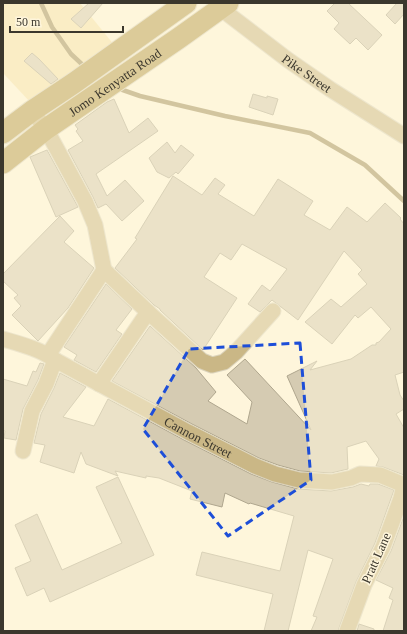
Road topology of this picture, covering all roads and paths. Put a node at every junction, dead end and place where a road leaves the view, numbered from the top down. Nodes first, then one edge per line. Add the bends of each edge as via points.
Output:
1 (186, 3) edge
2 (221, 5) edge
3 (32, 111) junction
4 (46, 129) junction
5 (3, 133) edge
6 (404, 136) edge
7 (3, 163) edge
8 (104, 270) junction
9 (272, 311) dead end
10 (148, 312) junction
11 (3, 340) edge
12 (51, 357) junction
13 (99, 384) junction
14 (23, 451) dead end
15 (404, 485) edge
16 (347, 631) edge

1 - 3 main road, Jomo Kenyatta Road
2 - 4 main road, Jomo Kenyatta Road via 179,38
2 - 6 street, Pike Street via 288,60
3 - 4 street
3 - 5 main road, Jomo Kenyatta Road
4 - 7 main road, Jomo Kenyatta Road
4 - 8 street via 85,201 95,225
8 - 10 street
8 - 12 street
9 - 10 street via 236,352 224,362 212,365 202,361
10 - 13 street
11 - 12 street, Cannon Street
12 - 13 street, Cannon Street
12 - 14 street via 46,384 32,411
13 - 15 street, Cannon Street via 188,432 275,474 299,480 332,482 360,474 380,475
15 - 16 street, Pratt Lane via 383,547 364,585

